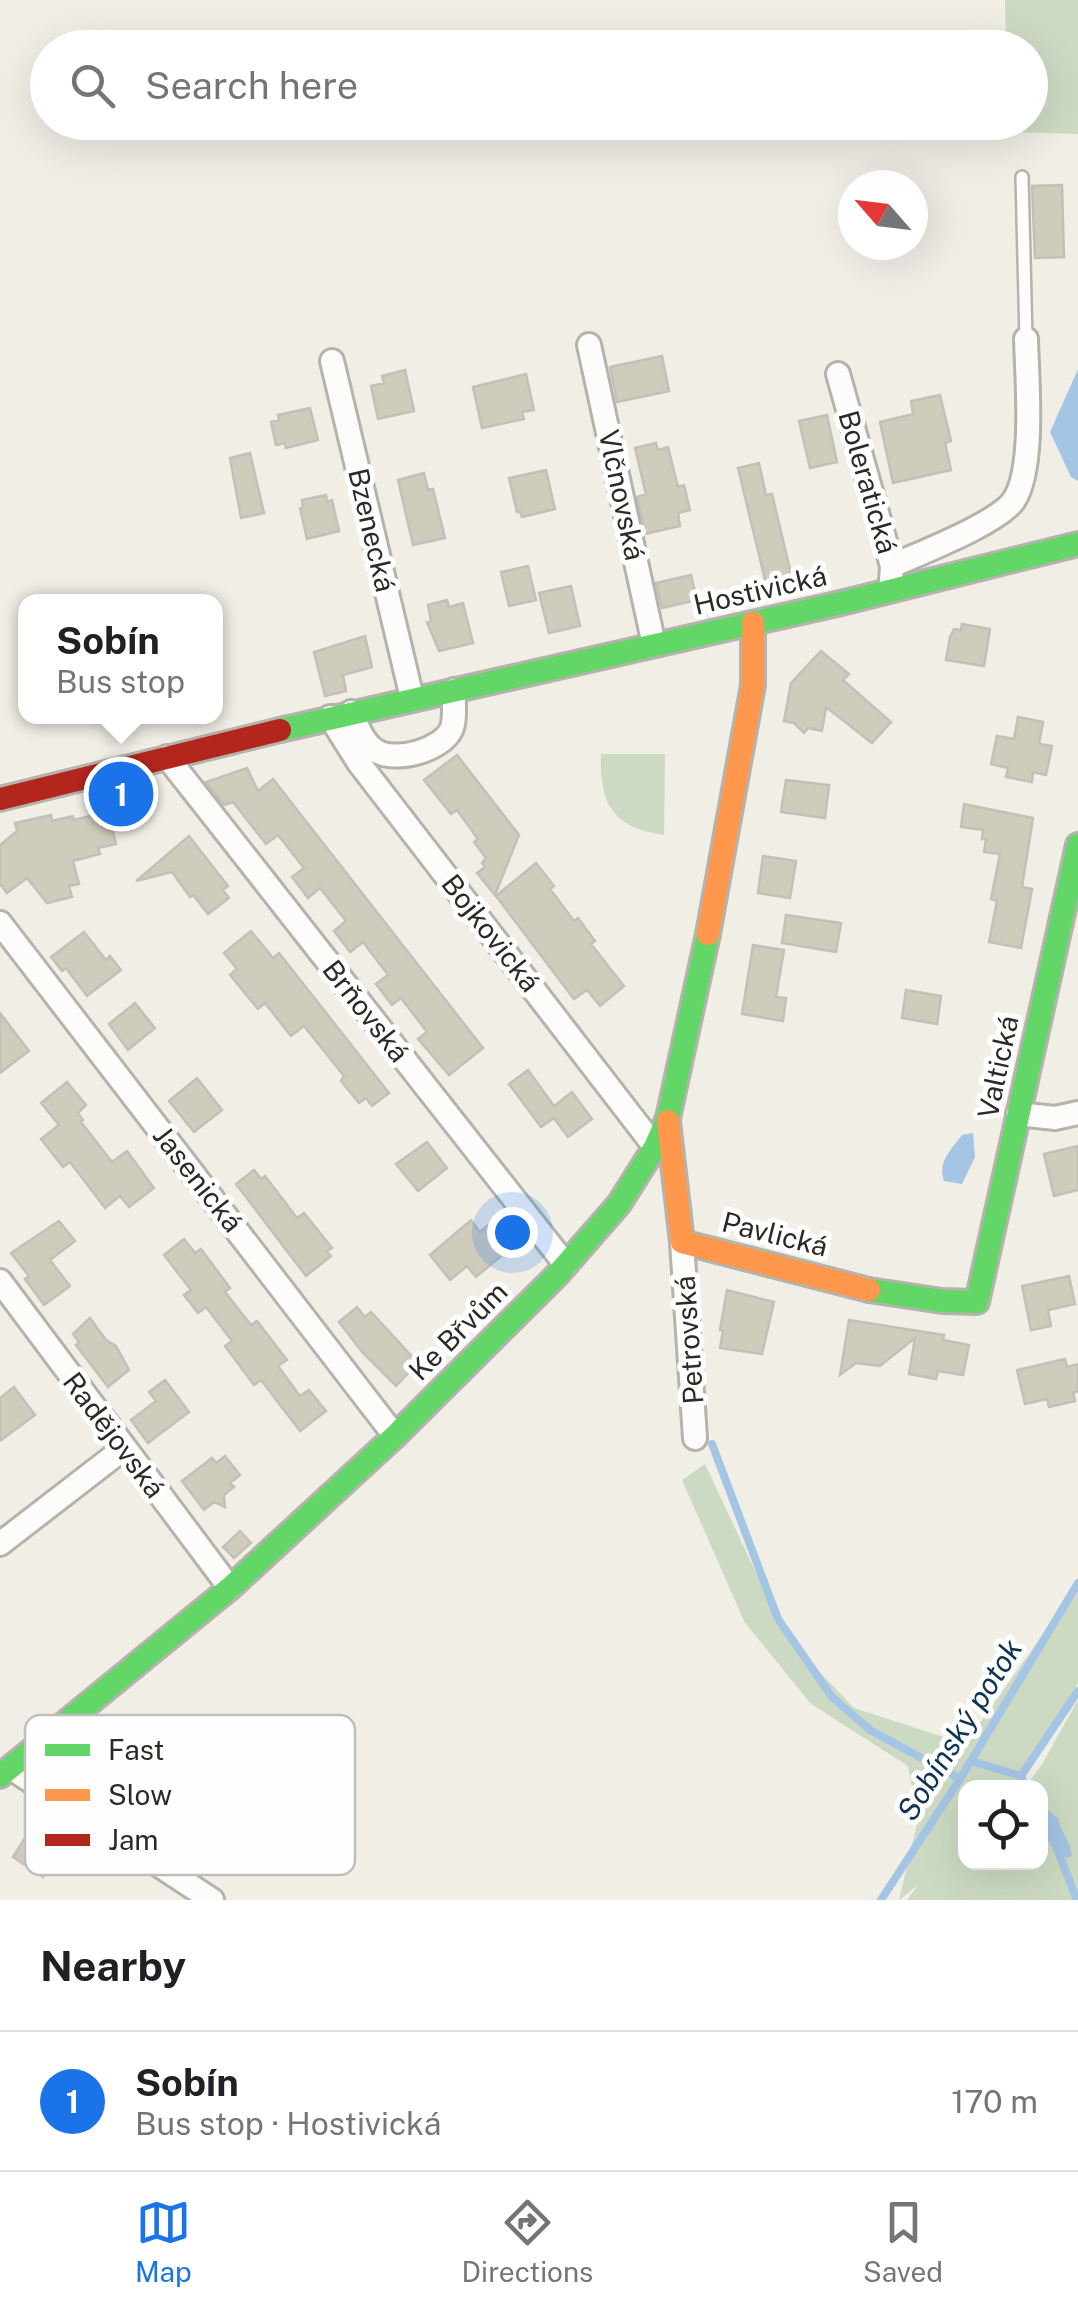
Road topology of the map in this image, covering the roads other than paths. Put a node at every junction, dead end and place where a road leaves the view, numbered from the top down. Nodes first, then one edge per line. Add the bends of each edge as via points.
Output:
1 (1022, 177) dead end
2 (1026, 339) joint
3 (589, 345) dead end
4 (332, 361) dead end
5 (838, 374) dead end
6 (1078, 544) edge
7 (891, 578) junction
8 (754, 623) junction
9 (654, 645) junction
10 (454, 690) junction
11 (412, 698) junction
12 (340, 715) junction
13 (167, 758) junction
14 (0, 799) edge
15 (1078, 845) edge
16 (0, 923) edge
17 (1078, 1113) edge
18 (1018, 1114) junction
19 (668, 1118) junction
20 (655, 1147) junction
21 (682, 1242) junction
22 (566, 1265) junction
23 (0, 1281) edge
24 (977, 1302) joint
25 (395, 1436) junction
26 (696, 1438) dead end
27 (123, 1448) junction
28 (0, 1544) edge
29 (230, 1588) junction
30 (75, 1715) edge
31 (172, 1875) edge
32 (212, 1900) edge

1 - 2 lane
2 - 7 street, Hostivická via 1026,464 1014,501
3 - 9 street, Vlčnovská
4 - 11 street, Bzenecká
5 - 7 street, Boleratická
6 - 7 street, Hostivická
7 - 8 street, Hostivická
8 - 9 street, Hostivická
8 - 19 street, Ke Břvům via 753,685
9 - 10 street, Hostivická
10 - 11 street, Hostivická
10 - 12 street via 453,727 444,739 396,756 378,752
11 - 12 street, Hostivická
12 - 13 street, Hostivická
12 - 20 street, Bojkovická via 360,763
13 - 14 street, Hostivická
13 - 22 street, Brňovská
15 - 18 street, Valtická
16 - 25 street, Jasenická
17 - 18 street
18 - 24 street, Valtická
19 - 20 street, Ke Břvům
19 - 21 street, Pavlická
20 - 22 street, Ke Břvům via 620,1204
21 - 24 street, Pavlická via 879,1291
21 - 26 street, Petrovská
22 - 25 street, Ke Břvům
23 - 27 street, Radějovská
25 - 29 street, Ke Břvům
27 - 28 street
27 - 29 street, Radějovská
29 - 30 street, Ke Břvům
31 - 32 street

